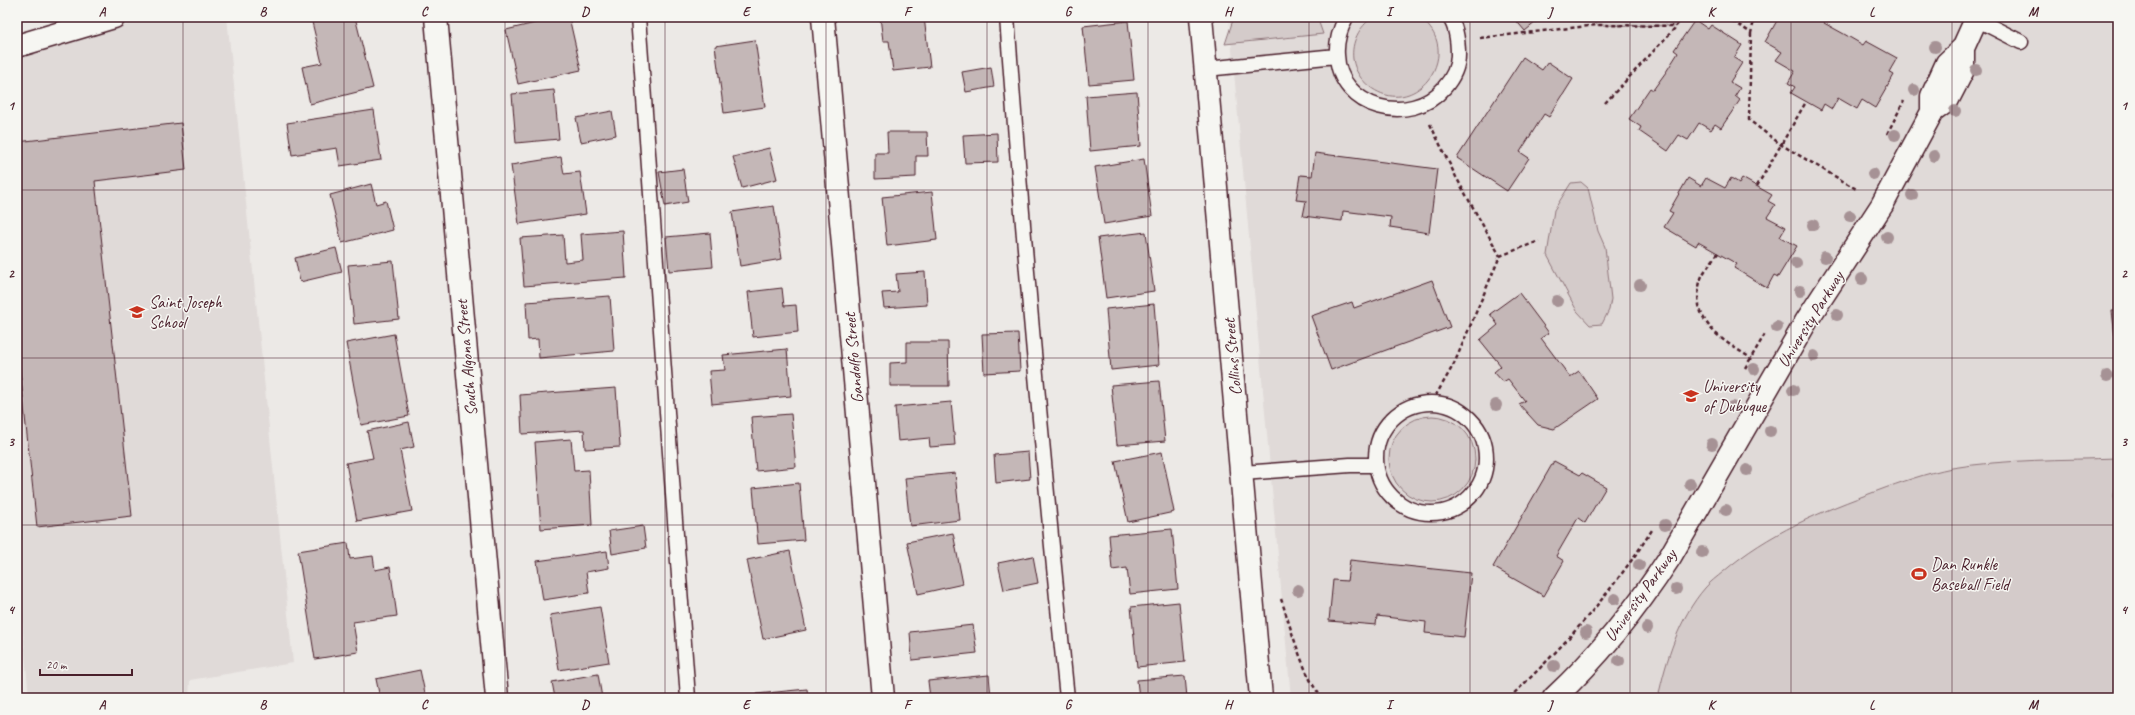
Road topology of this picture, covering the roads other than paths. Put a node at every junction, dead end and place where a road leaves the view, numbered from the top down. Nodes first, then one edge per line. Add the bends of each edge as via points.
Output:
1 (114, 17) edge
2 (436, 17) edge
3 (638, 17) edge
4 (822, 17) edge
5 (1007, 17) edge
6 (1201, 17) edge
7 (1346, 17) edge
8 (1449, 17) edge
9 (1976, 18) edge
10 (2021, 42) dead end
11 (17, 46) edge
12 (1336, 56) junction
13 (1206, 69) junction
14 (1374, 465) junction
15 (1242, 473) junction
16 (497, 698) edge
17 (688, 698) edge
18 (883, 698) edge
19 (1067, 698) edge
20 (1261, 698) edge
21 (1554, 698) edge

1 - 11 street
2 - 16 street, South Algona Street
3 - 17 lane
4 - 18 street, Gandolfo Street
5 - 19 lane via 1016,153
6 - 13 street, Collins Street
7 - 12 lane via 1338,35
8 - 12 lane via 1458,40 1458,60 1451,79 1438,95 1421,105 1403,110 1384,109 1366,102 1352,90 1342,74
9 - 10 lane
9 - 21 street, University Parkway via 1963,48 1947,63 1932,96 1932,112 1882,205 1796,338 1666,563 1625,619
12 - 13 lane
13 - 15 street, Collins Street
14 - 14 lane via 1387,493 1401,505 1418,512 1437,513 1454,508 1470,498 1481,483 1486,465 1486,446 1479,429 1466,415 1450,406 1432,402 1415,405 1399,413 1386,425 1378,440
14 - 15 lane
15 - 20 street, Collins Street

